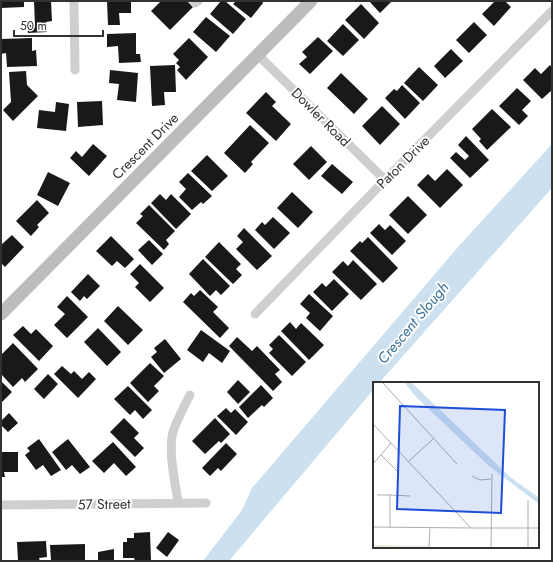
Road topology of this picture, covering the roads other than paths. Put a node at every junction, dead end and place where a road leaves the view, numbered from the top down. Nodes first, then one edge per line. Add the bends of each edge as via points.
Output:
1 (74, 1) edge
2 (311, 1) edge
3 (552, 11) edge
4 (258, 55) junction
5 (75, 70) dead end
6 (385, 180) junction
7 (1, 314) edge
8 (255, 314) dead end
9 (190, 395) dead end
10 (178, 502) junction
11 (206, 503) dead end
12 (1, 505) edge

1 - 5 street
2 - 4 street, Crescent Drive
3 - 6 street, Paton Drive
4 - 6 street, Dowler Road
4 - 7 street, Crescent Drive
6 - 8 street, Paton Drive
9 - 10 street via 176,425 171,446
10 - 11 street, 57 Street
10 - 12 street, 57 Street

